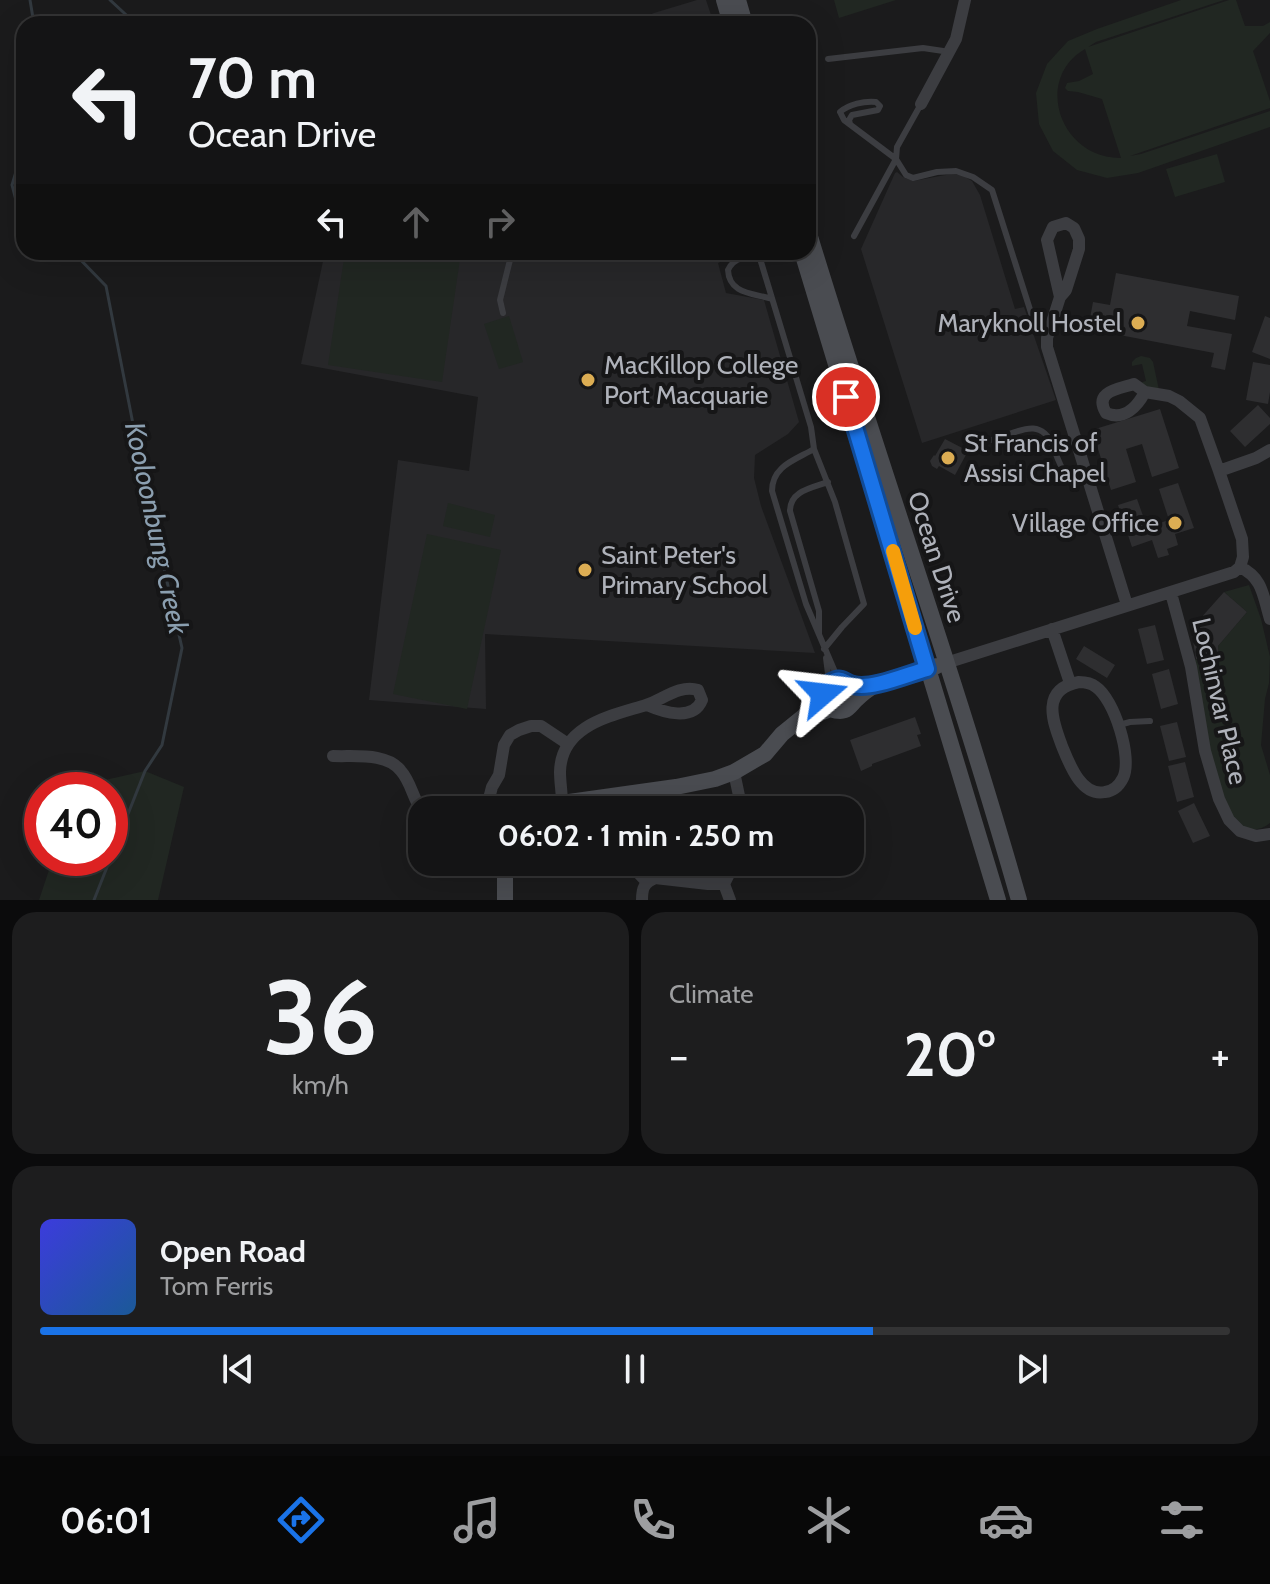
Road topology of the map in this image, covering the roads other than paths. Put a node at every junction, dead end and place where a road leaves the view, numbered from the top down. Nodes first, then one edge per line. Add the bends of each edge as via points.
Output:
1 (965, 0) edge
2 (950, 52) junction
3 (828, 59) dead end
4 (921, 104) joint
5 (850, 124) junction
6 (896, 159) junction
7 (854, 236) dead end
8 (816, 256) edge
9 (510, 260) edge
10 (739, 260) edge
11 (760, 260) edge
12 (804, 260) edge
13 (1060, 297) junction
14 (772, 299) junction
15 (503, 313) dead end
16 (1048, 334) junction
17 (1140, 388) dead end
18 (992, 440) dead end
19 (814, 449) junction
20 (1270, 450) edge
21 (1219, 471) junction
22 (1089, 477) junction
23 (828, 482) junction
24 (1240, 567) junction
25 (1171, 593) junction
26 (1127, 605) junction
27 (1270, 619) edge
28 (1052, 629) junction
29 (819, 638) junction
30 (825, 652) junction
31 (946, 663) junction
32 (927, 669) junction
33 (1070, 683) junction
34 (843, 686) junction
35 (827, 704) junction
36 (647, 705) dead end
37 (1150, 721) dead end
38 (1119, 725) junction
39 (568, 744) junction
40 (333, 756) dead end
41 (734, 772) junction
42 (413, 796) edge
43 (490, 796) edge
44 (562, 796) edge
45 (612, 796) edge
46 (739, 796) edge
47 (1270, 834) edge
48 (505, 876) edge
49 (641, 876) edge
50 (728, 876) edge
51 (647, 882) junction
52 (724, 884) junction
53 (505, 900) edge
54 (642, 900) edge
55 (730, 900) edge
56 (998, 900) edge
57 (1019, 900) edge

1 - 2 street
2 - 3 lane via 923,48
2 - 4 street
4 - 6 lane via 897,147
5 - 5 lane via 840,115 842,109 869,102 880,106 852,115
5 - 6 lane
6 - 7 lane
6 - 16 lane via 913,178 956,171 992,190 1033,319
8 - 31 main road, Ocean Drive
9 - 15 lane via 500,300
10 - 14 lane via 728,270 731,283 740,291
11 - 14 lane
12 - 32 main road, Ocean Drive
13 - 13 street via 1047,240 1053,227 1066,223 1080,243
13 - 16 street
14 - 19 lane
16 - 22 street via 1049,353
17 - 21 street via 1179,401 1200,418
18 - 22 lane via 1041,429 1067,476
19 - 23 lane
19 - 29 lane via 780,468 772,491
20 - 21 street
21 - 24 street via 1242,539
22 - 26 street
23 - 29 lane via 797,494 790,503 819,611
23 - 30 lane via 864,604
24 - 25 street, Lochinvar Place
24 - 27 street via 1258,580
25 - 26 street, Lochinvar Place
25 - 47 street, Lochinvar Place via 1219,799 1240,831
26 - 28 street, Lochinvar Place
28 - 31 street, Lochinvar Place
28 - 33 street
29 - 30 lane
30 - 34 lane
31 - 32 main road
31 - 57 main road, Ocean Drive
32 - 34 main road via 876,684
32 - 56 main road, Ocean Drive
33 - 38 street via 1096,686
33 - 38 street via 1056,694 1051,714 1071,767 1090,790 1107,792 1122,781 1127,765
34 - 35 main road via 824,691
34 - 35 main road via 850,707 843,711
35 - 41 main road
36 - 39 street via 598,720
37 - 38 lane
39 - 43 street via 541,726 510,735
39 - 44 street via 561,760
40 - 42 street via 394,764
41 - 45 main road
41 - 46 street
48 - 53 main road
49 - 51 street
50 - 52 street
51 - 52 street via 662,878
51 - 54 street
52 - 55 street

